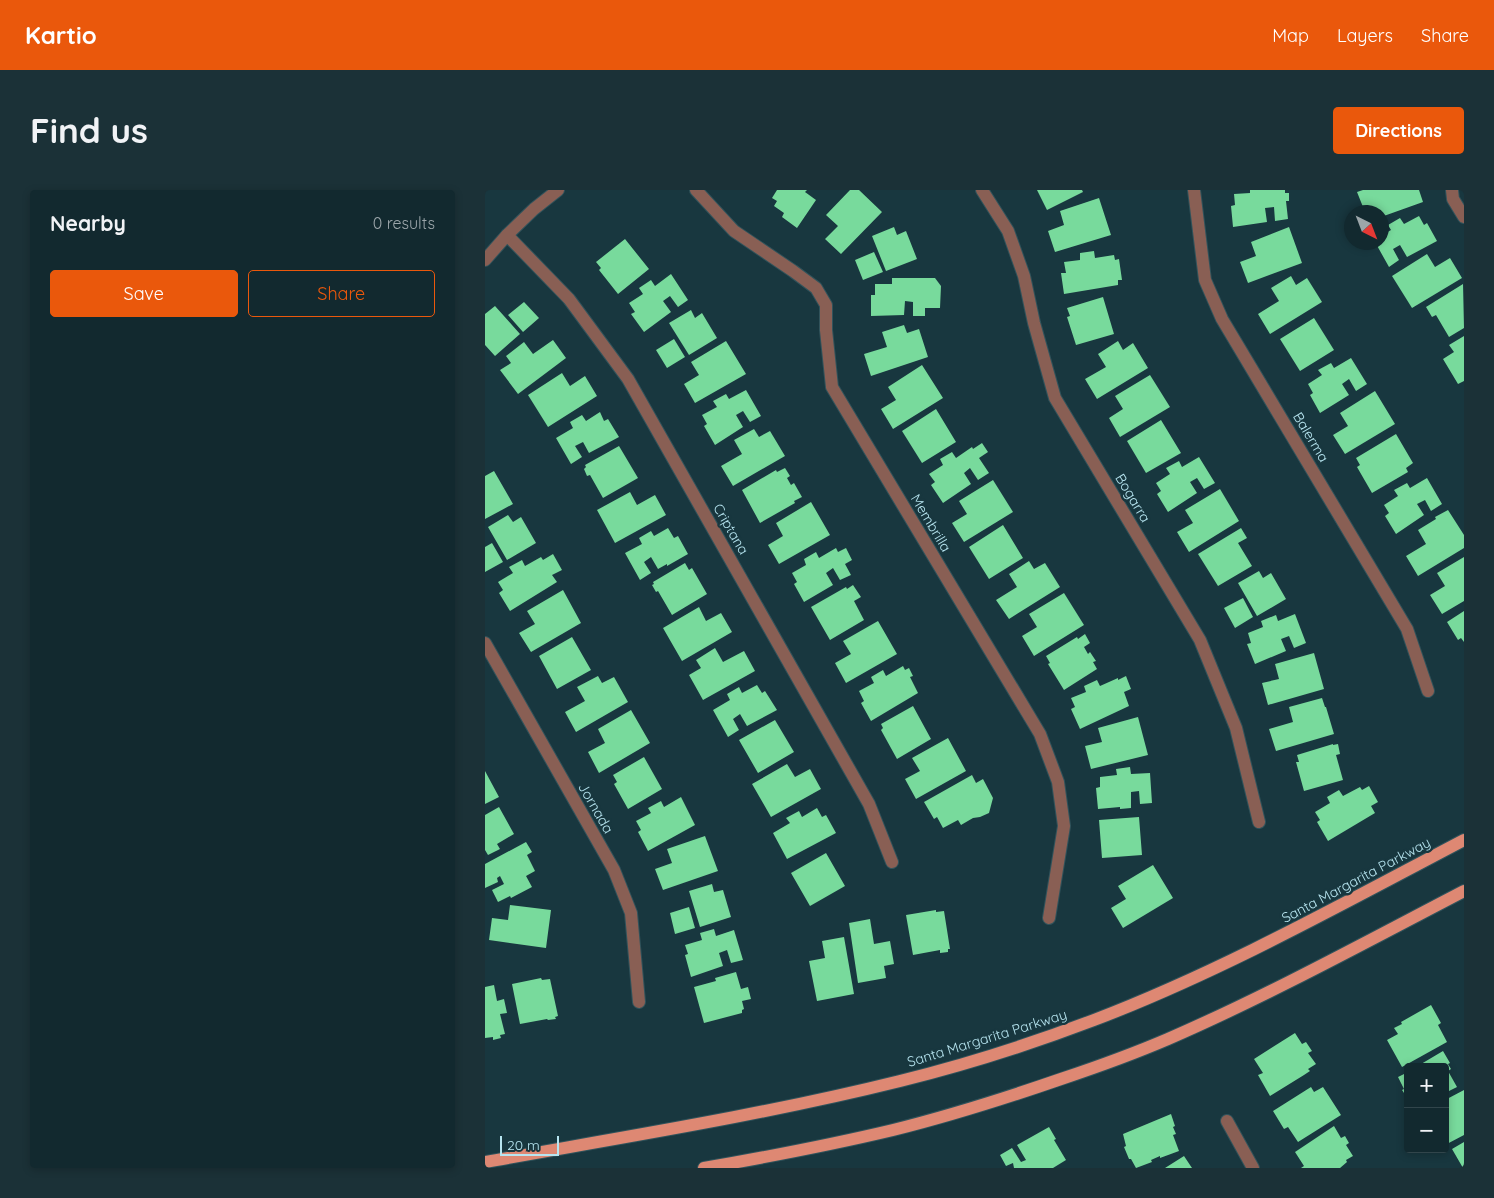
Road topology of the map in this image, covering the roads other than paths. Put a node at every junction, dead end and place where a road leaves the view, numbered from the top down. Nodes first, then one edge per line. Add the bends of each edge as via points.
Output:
1 (558, 190) edge
2 (696, 190) edge
3 (982, 190) edge
4 (1194, 190) edge
5 (1452, 190) edge
6 (1464, 217) edge
7 (507, 236) junction
8 (485, 260) edge
9 (485, 643) edge
10 (1429, 692) dead end
11 (1259, 822) dead end
12 (1464, 840) edge
13 (892, 862) dead end
14 (1464, 891) edge
15 (1049, 918) dead end
16 (639, 1002) dead end
17 (1227, 1121) dead end
18 (485, 1162) edge
19 (704, 1168) edge
20 (1253, 1168) edge

1 - 7 street
2 - 15 street, Membrilla via 734,231 816,288 826,305 832,387 1039,734 1058,782 1064,826
3 - 11 street, Bogarra via 1008,231 1025,276 1055,398 1200,640 1236,728
4 - 10 street, Balerma via 1205,280 1222,319 1407,629
5 - 6 street via 1453,199
7 - 8 street
7 - 13 street, Criptana via 569,299 628,379 869,804
9 - 16 street, Jornada via 614,870 631,913
12 - 18 main road, Santa Margarita Parkway via 1193,979 1092,1021 1028,1043 903,1081 827,1099
14 - 19 main road via 1229,1012 1095,1067 894,1130
17 - 20 street

